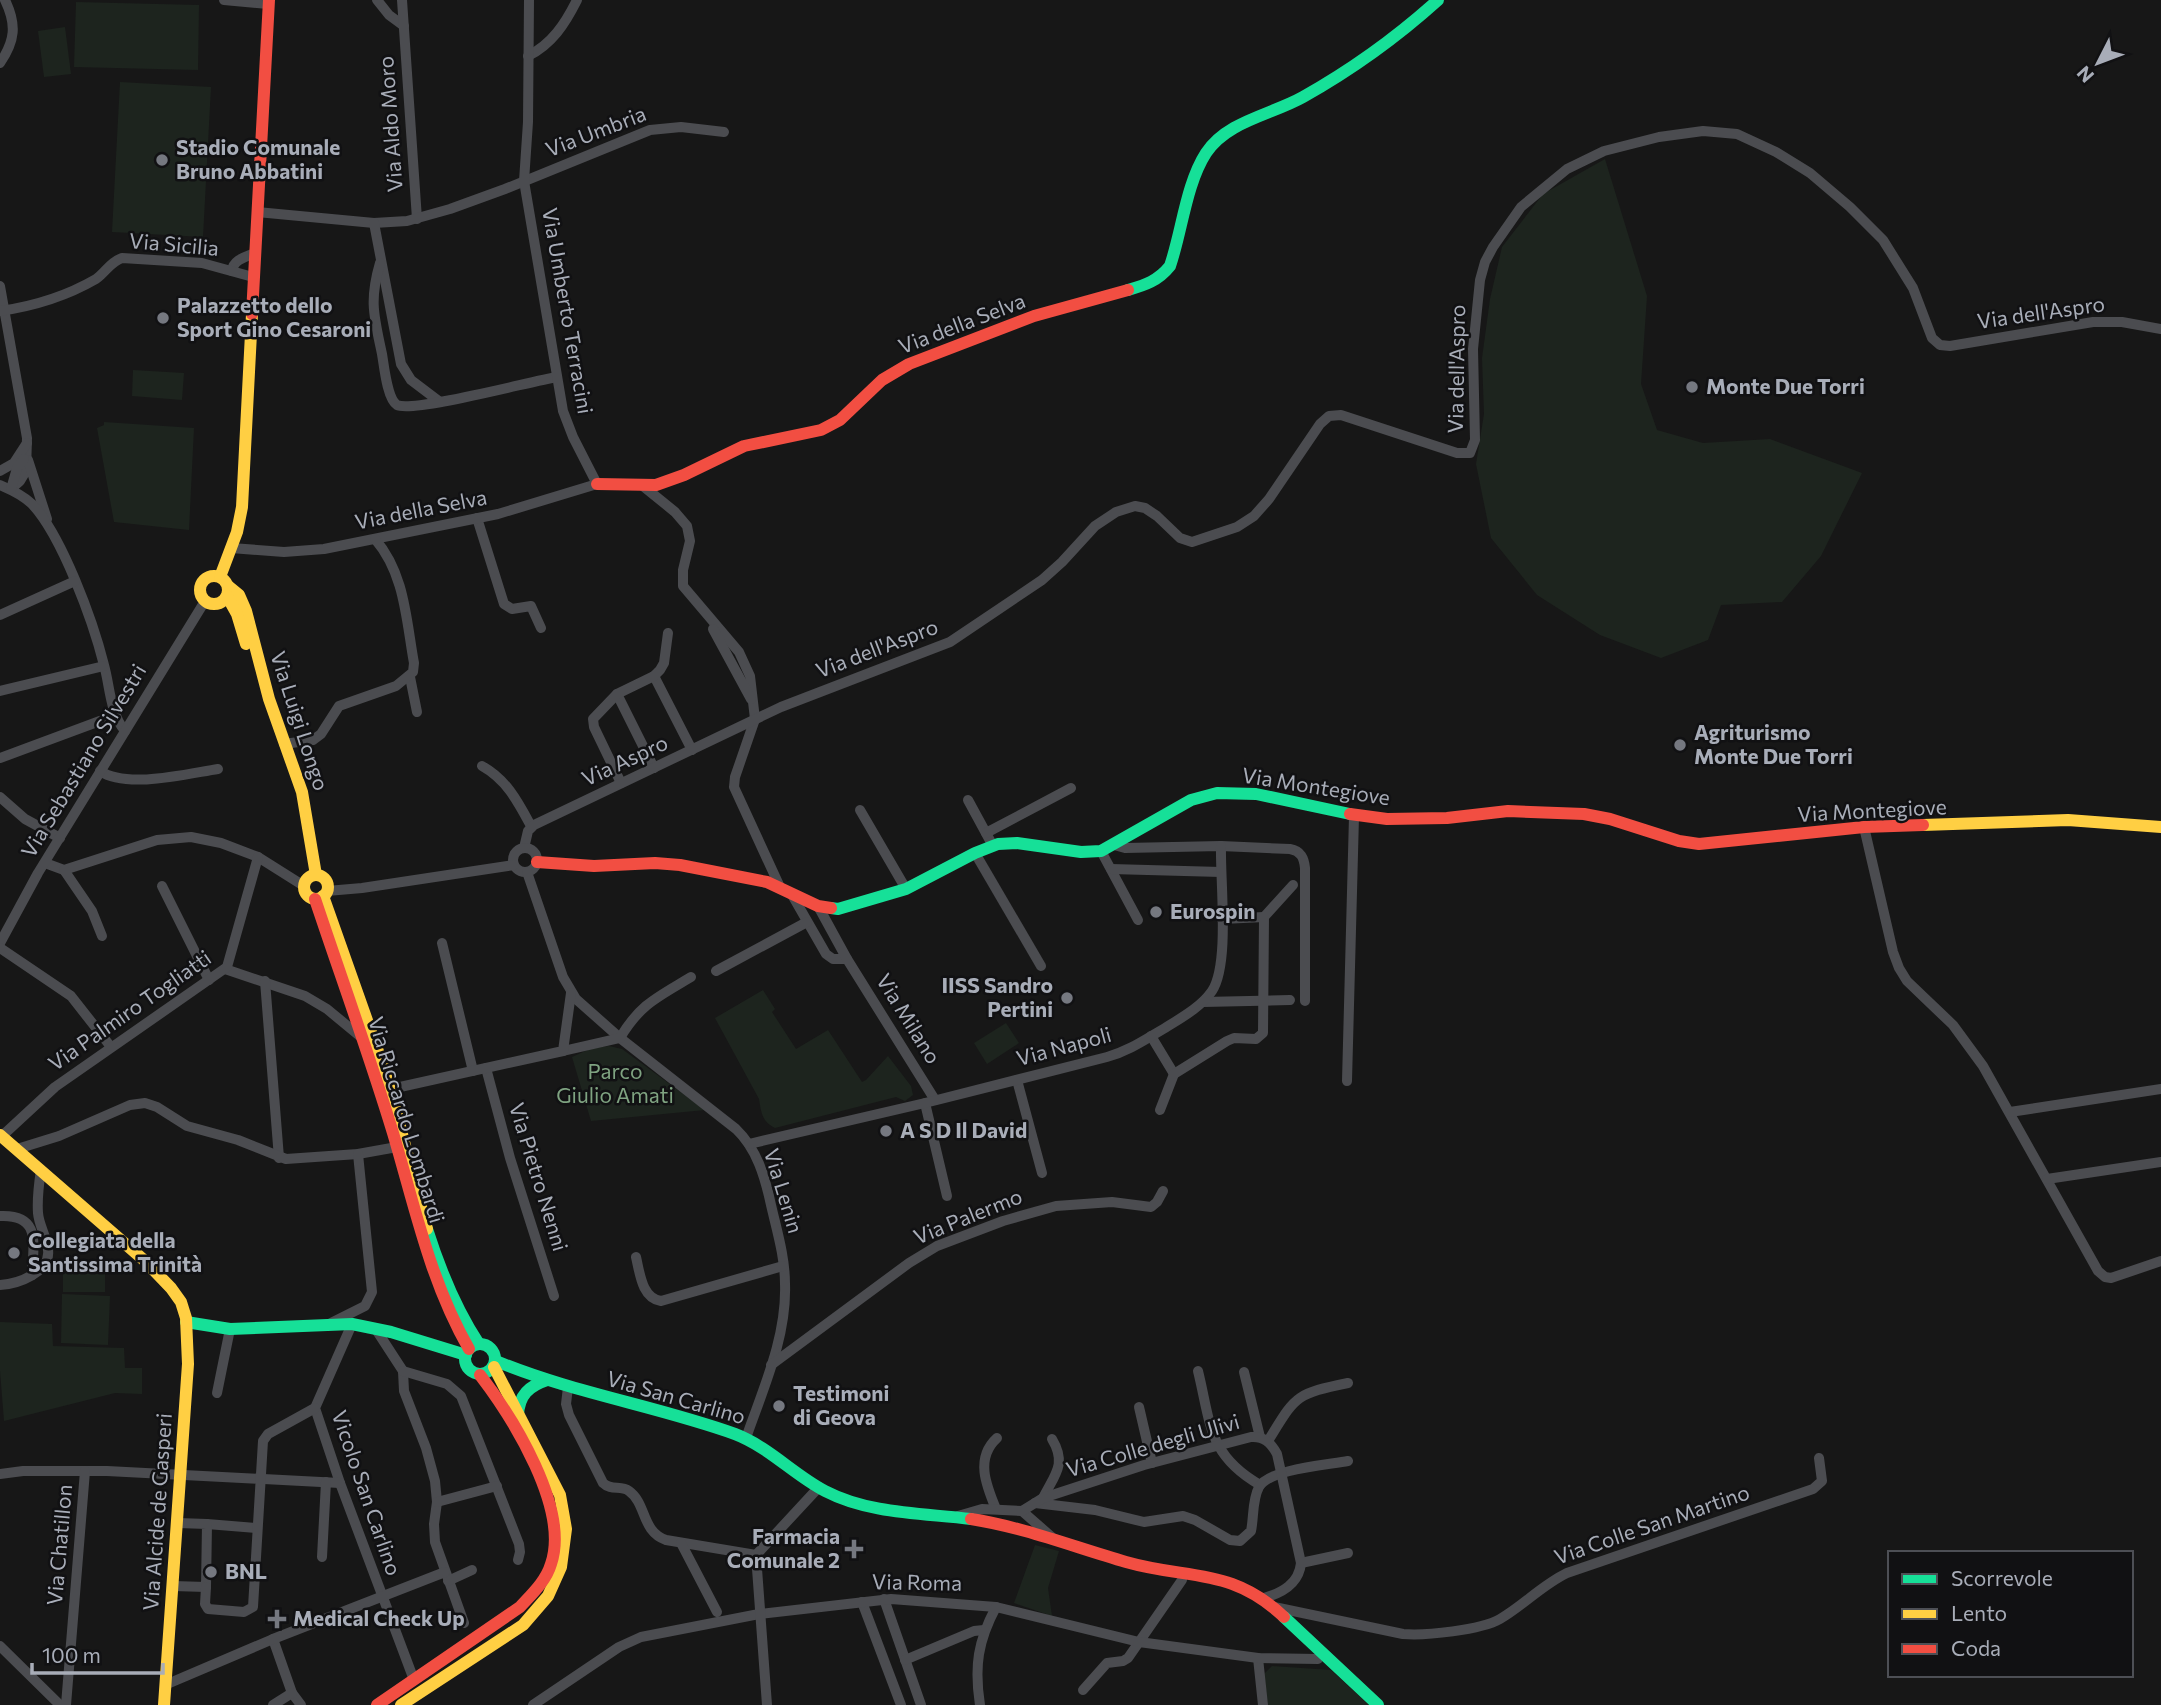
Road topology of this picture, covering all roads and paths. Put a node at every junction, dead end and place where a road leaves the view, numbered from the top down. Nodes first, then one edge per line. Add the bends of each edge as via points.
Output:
1 (5, 0) edge
2 (224, 0) edge
3 (377, 0) edge
4 (402, 0) edge
5 (529, 0) edge
6 (577, 0) edge
7 (1438, 0) edge
8 (268, 2) edge
9 (404, 26) junction
10 (528, 56) junction
11 (0, 63) edge
12 (724, 132) dead end
13 (524, 181) junction
14 (257, 212) junction
15 (417, 219) junction
16 (374, 223) junction
17 (254, 253) junction
18 (380, 263) junction
19 (232, 271) junction
20 (253, 276) junction
21 (0, 286) edge
22 (2, 311) edge
23 (2161, 329) edge
24 (557, 377) junction
25 (413, 382) junction
26 (440, 402) junction
27 (405, 406) junction
28 (27, 443) junction
29 (27, 456) junction
30 (0, 471) edge
31 (597, 484) junction
32 (0, 485) edge
33 (643, 486) junction
34 (11, 489) junction
35 (477, 518) junction
36 (54, 538) junction
37 (375, 539) junction
38 (231, 548) junction
39 (75, 581) junction
40 (225, 586) junction
41 (205, 601) junction
42 (0, 615) edge
43 (541, 628) dead end
44 (668, 634) dead end
45 (104, 666) junction
46 (654, 676) junction
47 (410, 677) junction
48 (0, 691) edge
49 (617, 694) junction
50 (417, 712) dead end
51 (116, 715) junction
52 (755, 719) junction
53 (125, 731) junction
54 (284, 744) junction
55 (692, 750) junction
56 (0, 758) edge
57 (482, 766) dead end
58 (654, 768) junction
59 (218, 769) dead end
60 (100, 771) junction
61 (621, 783) junction
62 (1071, 789) dead end
63 (0, 797) edge
64 (968, 800) dead end
65 (860, 810) dead end
66 (1354, 816) junction
67 (531, 826) junction
68 (1864, 827) junction
69 (2161, 827) edge
70 (986, 834) junction
71 (60, 838) junction
72 (1114, 845) junction
73 (993, 846) junction
74 (1221, 846) junction
75 (524, 848) junction
76 (1101, 851) junction
77 (975, 853) junction
78 (258, 857) junction
79 (537, 862) junction
80 (45, 863) junction
81 (514, 865) junction
82 (1111, 869) junction
83 (64, 870) junction
84 (527, 872) junction
85 (1221, 872) junction
86 (309, 879) junction
87 (1293, 885) dead end
88 (162, 886) dead end
89 (906, 889) junction
90 (785, 890) junction
91 (322, 895) junction
92 (818, 906) junction
93 (1264, 917) junction
94 (1222, 919) junction
95 (1138, 920) dead end
96 (807, 922) junction
97 (102, 936) dead end
98 (442, 943) dead end
99 (0, 945) edge
100 (847, 959) junction
101 (1041, 966) dead end
102 (225, 969) junction
103 (716, 971) dead end
104 (691, 977) dead end
105 (209, 980) junction
106 (265, 981) junction
107 (571, 993) junction
108 (1264, 1000) junction
109 (1290, 1000) dead end
110 (1305, 1001) dead end
111 (1202, 1002) junction
112 (1151, 1036) junction
113 (362, 1038) junction
114 (620, 1038) junction
115 (111, 1047) junction
116 (563, 1051) junction
117 (486, 1068) junction
118 (474, 1071) junction
119 (1174, 1074) junction
120 (1017, 1080) junction
121 (1347, 1081) dead end
122 (391, 1089) junction
123 (2161, 1089) edge
124 (930, 1102) junction
125 (1160, 1110) dead end
126 (2010, 1112) junction
127 (1, 1135) edge
128 (749, 1144) junction
129 (397, 1147) junction
130 (17, 1149) junction
131 (358, 1154) junction
132 (279, 1158) junction
133 (2161, 1162) edge
134 (41, 1170) junction
135 (1042, 1173) dead end
136 (2047, 1179) junction
137 (1163, 1191) dead end
138 (947, 1196) dead end
139 (0, 1216) edge
140 (636, 1257) dead end
141 (2161, 1261) edge
142 (783, 1266) junction
143 (32, 1275) junction
144 (0, 1285) edge
145 (554, 1296) dead end
146 (186, 1322) junction
147 (330, 1323) junction
148 (352, 1324) junction
149 (375, 1328) junction
150 (230, 1329) junction
151 (471, 1349) junction
152 (495, 1364) junction
153 (771, 1365) junction
154 (403, 1371) junction
155 (1199, 1371) dead end
156 (1244, 1372) dead end
157 (480, 1375) junction
158 (547, 1380) junction
159 (1348, 1383) dead end
160 (217, 1393) dead end
161 (567, 1394) junction
162 (1139, 1407) dead end
163 (315, 1409) junction
164 (518, 1415) junction
165 (746, 1438) junction
166 (997, 1438) dead end
167 (1052, 1438) dead end
168 (1264, 1439) junction
169 (1217, 1446) junction
170 (1819, 1458) dead end
171 (1348, 1461) dead end
172 (1152, 1463) junction
173 (85, 1471) junction
174 (1281, 1473) junction
175 (0, 1474) edge
176 (180, 1474) junction
177 (260, 1478) junction
178 (326, 1482) junction
179 (340, 1483) junction
180 (1260, 1485) junction
181 (496, 1486) junction
182 (819, 1487) junction
183 (1039, 1500) junction
184 (437, 1502) junction
185 (996, 1509) junction
186 (1021, 1511) junction
187 (958, 1516) junction
188 (178, 1522) junction
189 (207, 1524) junction
190 (257, 1528) junction
191 (1055, 1540) junction
192 (681, 1543) junction
193 (1348, 1553) dead end
194 (756, 1555) junction
195 (322, 1557) dead end
196 (518, 1560) dead end
197 (1301, 1563) junction
198 (471, 1570) dead end
199 (446, 1577) junction
200 (1182, 1580) dead end
201 (173, 1586) junction
202 (206, 1587) junction
203 (382, 1597) junction
204 (884, 1599) junction
205 (862, 1602) junction
206 (1269, 1602) junction
207 (996, 1606) junction
208 (717, 1612) dead end
209 (759, 1615) junction
210 (464, 1623) dead end
211 (984, 1630) junction
212 (273, 1639) junction
213 (1139, 1642) junction
214 (0, 1646) edge
215 (1258, 1658) junction
216 (1318, 1659) dead end
217 (905, 1660) junction
218 (411, 1674) junction
219 (165, 1685) junction
220 (1083, 1690) dead end
221 (292, 1693) junction
222 (60, 1705) edge
223 (66, 1705) edge
224 (164, 1705) edge
225 (274, 1705) edge
226 (301, 1705) edge
227 (377, 1705) edge
228 (401, 1705) edge
229 (533, 1705) edge
230 (767, 1705) edge
231 (901, 1705) edge
232 (921, 1705) edge
233 (980, 1705) edge
234 (1263, 1705) edge
235 (1378, 1705) edge

1 - 11 street via 14,32
2 - 8 street
3 - 9 street, Via Aldo Moro
4 - 9 street, Via Aldo Moro
5 - 10 street, Via Umberto Terracini
6 - 10 street via 554,37
7 - 33 street, Via della Selva via 1325,84 1214,143 1199,168 1170,266 1158,279 1034,316 909,364 821,430 744,446 678,478
8 - 14 street
9 - 15 street, Via Aldo Moro
10 - 13 street, Via Umberto Terracini
12 - 13 street, Via Umbria via 681,127 650,130
13 - 15 street, Via Umbria
13 - 24 street, Via Umberto Terracini
14 - 16 street, Via Umbria
14 - 17 street
15 - 16 street, Via Umbria
16 - 18 street
17 - 19 street, Via Sicilia via 238,261
17 - 20 street
18 - 25 street via 398,356
18 - 27 street via 372,297 377,330 391,396 396,404
19 - 20 street, Via Sicilia
19 - 22 street, Via Sicilia via 197,262 122,258 63,296
20 - 38 street via 242,506
21 - 22 street
22 - 28 street
23 - 52 street, Via dell'Aspro via 2093,322 1940,345 1932,338 1906,275 1878,234 1830,190 1776,152 1744,136 1709,131 1611,149 1567,169 1529,199 1487,257 1473,349 1475,440 1470,453 1457,453 1346,416 1329,416 1269,499 1237,527 1188,542 1144,508 1122,509 1095,526 1042,580 950,642
24 - 26 street
24 - 31 street, Via Umberto Terracini via 565,418
25 - 26 street
25 - 27 street via 413,399
26 - 27 street
28 - 29 street
28 - 30 street via 14,463
29 - 34 street via 17,468
29 - 36 street
31 - 33 street, Via della Selva
31 - 35 street, Via della Selva
32 - 34 street
33 - 52 street via 688,529 682,578 686,592 743,659 750,676
34 - 36 street via 33,505
35 - 37 street, Via della Selva
35 - 43 street via 504,604 512,609 531,606
36 - 39 street
37 - 38 street, Via della Selva via 293,552
37 - 47 street via 399,579 414,663
38 - 40 street
39 - 42 street
39 - 45 street
40 - 41 street via 218,604
40 - 41 street via 211,576 201,585
40 - 54 street, Via Luigi Longo via 239,595 246,611
40 - 86 street, Via Luigi Longo via 297,802
41 - 53 street, Via Sebastiano Silvestri
44 - 46 street via 664,663
45 - 48 street
45 - 51 street
46 - 49 street
46 - 55 street
47 - 50 street
47 - 54 street via 339,706 313,740
49 - 58 street
49 - 61 street via 592,722
51 - 53 street
51 - 56 street
52 - 55 street, Via Aspro
52 - 90 street, Via Milano via 734,787
53 - 60 street, Via Sebastiano Silvestri
54 - 86 street, Via Luigi Longo via 306,804
55 - 58 street, Via Aspro
57 - 67 street via 509,788
58 - 61 street, Via Aspro
59 - 60 street via 130,781
60 - 71 street, Via Sebastiano Silvestri
61 - 67 street, Via Aspro
62 - 70 street
63 - 71 street via 27,821
64 - 70 street
65 - 89 street
66 - 68 street, Via Montegiove via 1404,820 1508,811 1584,814 1699,844
66 - 72 street, Via Montegiove via 1256,794 1217,793 1186,803
66 - 121 street
67 - 75 street
68 - 69 street, Via Montegiove via 2068,820
68 - 126 street via 1899,968 1962,1037
70 - 73 street
71 - 80 street, Via Sebastiano Silvestri
72 - 74 street
72 - 76 street, Via Montegiove
73 - 76 street, Via Montegiove via 1017,843
73 - 77 street, Via Montegiove
74 - 85 street, Via Napoli
74 - 110 street via 1290,849 1303,856
75 - 79 street via 534,852
75 - 81 street via 515,854
76 - 82 street
77 - 89 street, Via Montegiove
77 - 101 street
78 - 83 street via 207,839 177,837
78 - 86 street
78 - 102 street, Via Palmiro Togliatti
79 - 84 street
79 - 90 street, Via Montegiove via 673,864 763,881
80 - 83 street
80 - 99 street, Via Sebastiano Silvestri
81 - 84 street
81 - 91 street
82 - 85 street
82 - 95 street
83 - 97 street via 86,901
84 - 107 street, Via Lenin
85 - 94 street, Via Napoli
86 - 91 street via 306,893
86 - 91 street via 324,879
87 - 93 street
88 - 105 street
89 - 92 street, Via Montegiove via 846,908
90 - 92 street, Via Montegiove
90 - 96 street, Via Milano
91 - 113 street, Via Riccardo Lombardi
91 - 122 street, Via Riccardo Lombardi
92 - 100 street, Via Milano
93 - 94 street
93 - 108 street
94 - 111 street, Via Napoli via 1218,974
96 - 100 street, Via Milano via 826,954 833,960
96 - 103 street
98 - 118 street
99 - 115 street via 67,992
100 - 124 street, Via Milano
102 - 105 street, Via Palmiro Togliatti
102 - 106 street
104 - 114 street via 641,1008
105 - 115 street, Via Palmiro Togliatti
106 - 113 street via 310,999
106 - 132 street
107 - 114 street, Via Lenin
107 - 116 street
108 - 109 street
108 - 111 street
108 - 119 street via 1261,1036 1234,1038
111 - 112 street, Via Napoli
112 - 119 street
112 - 120 street, Via Napoli via 1112,1056
113 - 129 street, Via Riccardo Lombardi
114 - 116 street
114 - 128 street, Via Lenin
115 - 127 street, Via Palmiro Togliatti via 48,1092
116 - 117 street
117 - 118 street
117 - 145 street, Via Pietro Nenni
118 - 122 street
119 - 125 street
120 - 124 street, Via Napoli
120 - 135 street
122 - 151 street, Via Riccardo Lombardi via 438,1260
123 - 126 street
124 - 128 street, Via Napoli
124 - 138 street, Via Milano
126 - 136 street
127 - 130 street, Via Alcide de Gasperi
128 - 142 street, Via Lenin via 765,1183
129 - 131 street
129 - 151 street, Via Riccardo Lombardi via 430,1265 447,1310
130 - 132 street via 145,1103 184,1125 251,1144
130 - 134 street, Via Alcide de Gasperi
131 - 132 street
131 - 147 street via 372,1292 363,1307
133 - 136 street
134 - 143 street via 38,1213 48,1258
134 - 146 street, Via Alcide de Gasperi via 159,1274 179,1298
136 - 141 street via 2103,1276 2115,1277
137 - 153 street, Via Palermo via 1150,1207 1106,1202 1040,1209 931,1249
139 - 143 street via 19,1217 30,1225
140 - 142 street via 645,1291 657,1301
142 - 153 street, Via Lenin via 783,1314
143 - 144 street
146 - 150 street
146 - 176 street, Via Alcide de Gasperi
147 - 148 street
147 - 150 street
148 - 149 street
148 - 163 street, Vicolo San Carlino
149 - 151 street
149 - 154 street
150 - 160 street
151 - 152 street via 491,1349
151 - 157 street via 468,1368
152 - 157 street
152 - 158 street, Via San Carlino
152 - 164 street
153 - 165 street, Via Lenin
154 - 181 street via 447,1384 458,1393
154 - 184 street via 404,1391 431,1464
155 - 169 street
156 - 168 street
157 - 218 street via 546,1486 556,1516 556,1552 543,1582 525,1603 491,1629
158 - 161 street, Via San Carlino
158 - 164 street via 525,1390
159 - 168 street via 1299,1397
161 - 165 street, Via San Carlino
161 - 192 street via 569,1415 603,1483 631,1493 660,1538
162 - 172 street
163 - 177 street via 266,1436
163 - 179 street, Vicolo San Carlino
164 - 228 street via 564,1508 566,1536 557,1578 540,1608 518,1629
165 - 182 street, Via San Carlino
166 - 185 street via 986,1451 984,1465
167 - 183 street via 1061,1461
168 - 169 street, Via Colle degli Ulivi via 1251,1437
168 - 174 street, Via Colle degli Ulivi via 1277,1454
169 - 172 street, Via Colle degli Ulivi
169 - 180 street via 1232,1466
170 - 206 street, Via Colle San Martino via 1822,1481 1813,1489 1564,1574 1484,1626 1403,1634
171 - 174 street
172 - 183 street, Via Colle degli Ulivi
173 - 175 street
173 - 176 street
173 - 223 street, Via Chatillon
174 - 180 street
174 - 197 street, Via Colle degli Ulivi
176 - 177 street
176 - 188 street, Via Alcide de Gasperi
177 - 178 street
177 - 190 street
178 - 179 street
178 - 195 street
179 - 203 street, Vicolo San Carlino
180 - 183 street via 1251,1531 1238,1542 1183,1516 1147,1522
181 - 184 street
181 - 196 street via 519,1546
182 - 187 street, Via San Carlino via 855,1504
182 - 194 street
183 - 186 street
184 - 199 street via 434,1534
185 - 186 street, Via San Carlino
185 - 187 street, Via San Carlino via 976,1509
186 - 191 street, Via San Carlino
187 - 191 street, Via San Carlino
188 - 189 street
188 - 201 street, Via Alcide de Gasperi
189 - 190 street
189 - 202 street
190 - 202 street via 252,1609 208,1609
191 - 206 street, Via San Carlino via 1129,1563 1231,1583
192 - 194 street
192 - 208 street
193 - 197 street
194 - 209 street
197 - 206 street via 1292,1584
198 - 199 street
199 - 203 street
199 - 210 street
200 - 213 street
201 - 202 street
201 - 219 street, Via Alcide de Gasperi
203 - 212 street
203 - 218 street, Vicolo San Carlino
204 - 205 street, Via Roma
204 - 207 street, Via Roma
204 - 217 street
205 - 209 street, Via Roma
205 - 231 street
206 - 235 street, Via San Carlino
207 - 211 street
207 - 213 street, Via Roma
209 - 229 street, Via Roma via 635,1638
209 - 230 street
211 - 217 street
211 - 233 street via 978,1663
212 - 219 street
212 - 221 street
213 - 215 street, Via Roma
213 - 220 street via 1125,1660 1104,1665
214 - 222 street
215 - 216 street, Via Roma
215 - 234 street
217 - 232 street
218 - 227 street
219 - 224 street, Via Alcide de Gasperi
221 - 225 street
221 - 226 street

